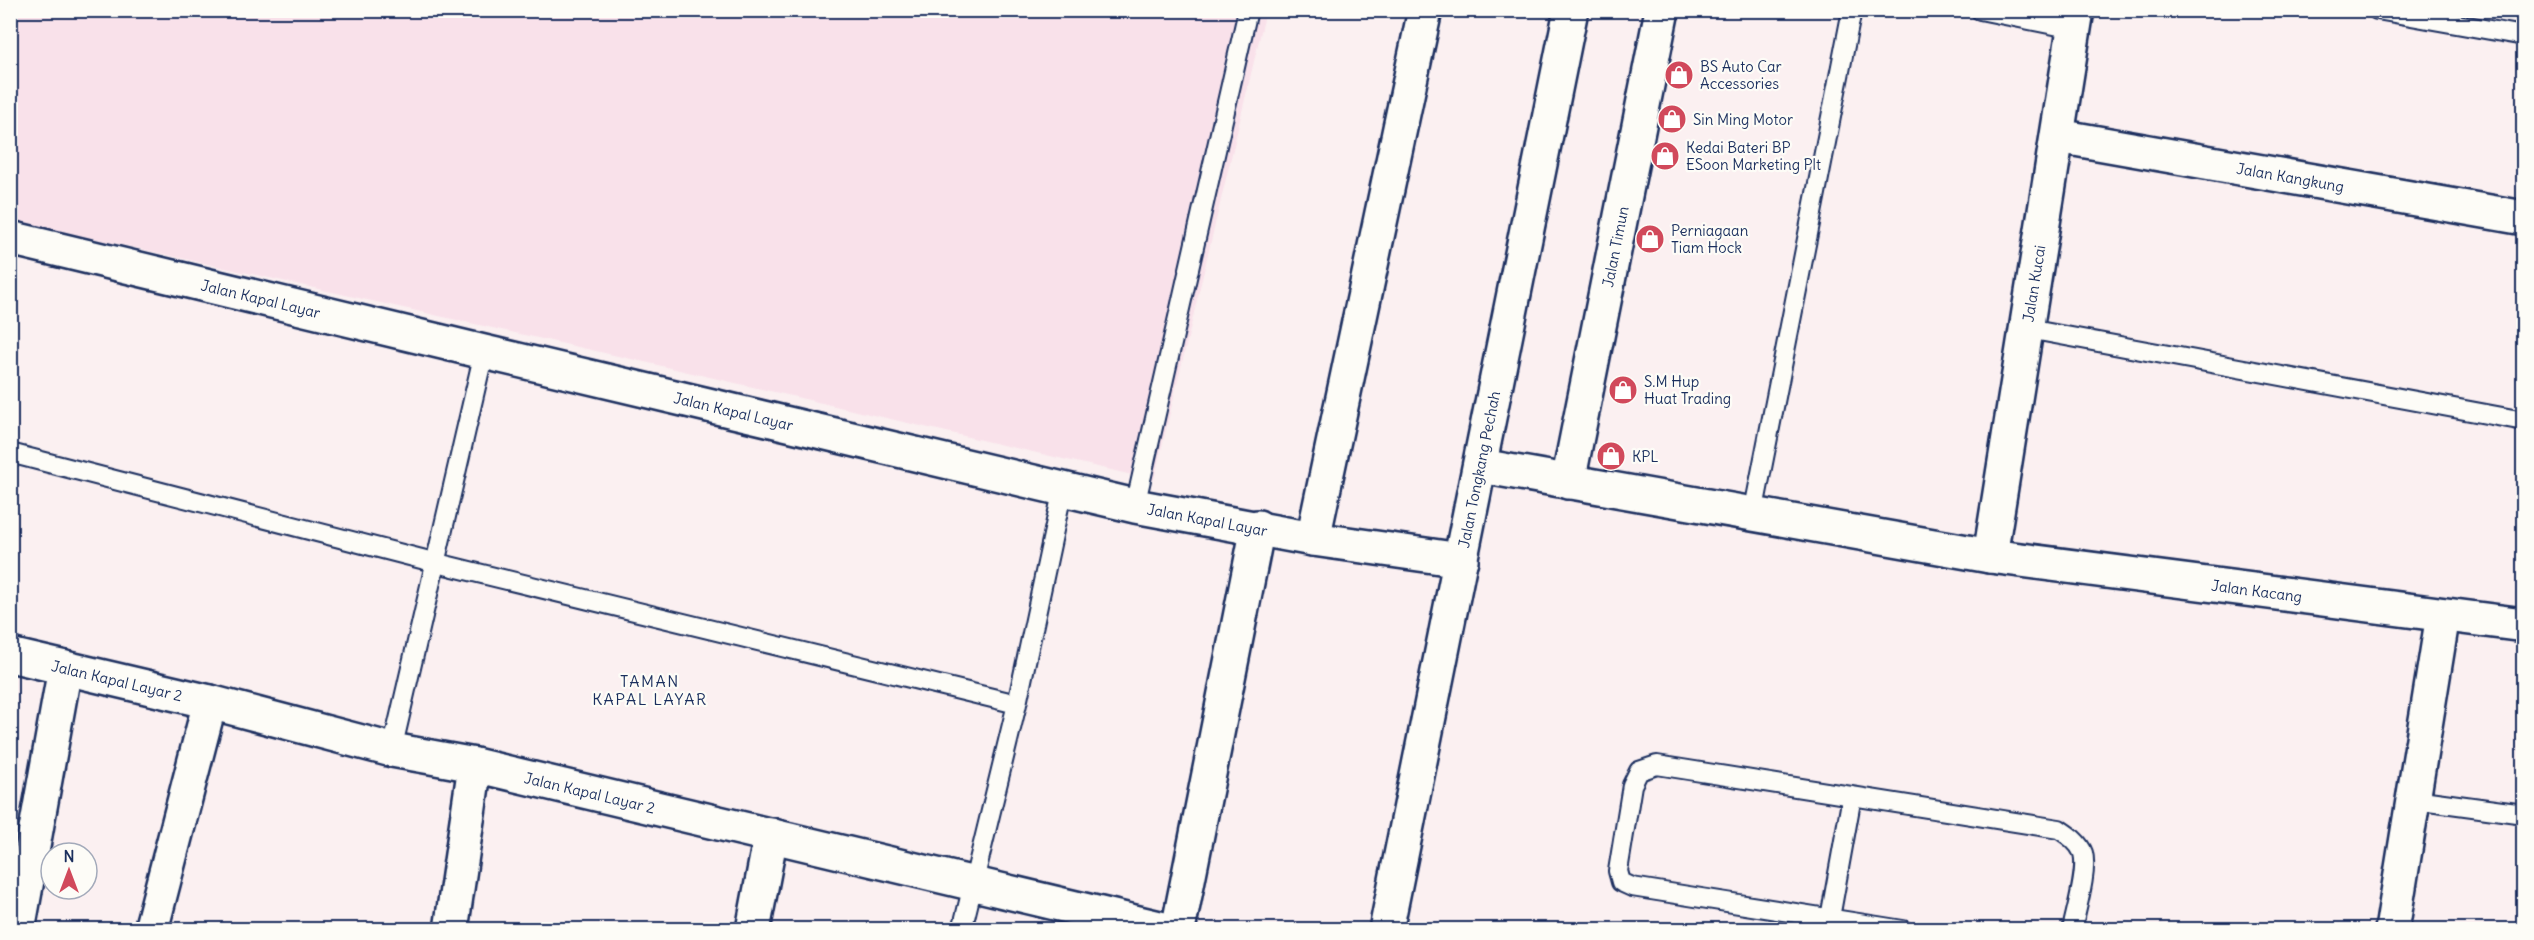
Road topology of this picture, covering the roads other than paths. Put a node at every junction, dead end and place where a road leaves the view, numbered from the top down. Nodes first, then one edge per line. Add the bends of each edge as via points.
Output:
1 (1248, 10) edge
2 (1425, 10) edge
3 (1571, 10) edge
4 (1662, 10) edge
5 (1852, 10) edge
6 (1980, 10) edge
7 (2378, 10) edge
8 (2076, 20) edge
9 (2523, 36) edge
10 (2058, 136) junction
11 (2523, 218) edge
12 (10, 238) edge
13 (2028, 329) junction
14 (484, 352) junction
15 (2523, 421) edge
16 (10, 453) edge
17 (1481, 466) junction
18 (1568, 482) junction
19 (1063, 488) junction
20 (1135, 506) junction
21 (1753, 514) junction
22 (1258, 527) junction
23 (1313, 538) junction
24 (1990, 556) junction
25 (1461, 560) junction
26 (437, 562) junction
27 (2444, 615) junction
28 (2523, 625) edge
29 (10, 655) edge
30 (65, 668) junction
31 (210, 702) junction
32 (1017, 704) junction
33 (392, 750) junction
34 (475, 765) junction
35 (1852, 796) junction
36 (2414, 799) junction
37 (2523, 814) edge
38 (771, 835) junction
39 (972, 884) junction
40 (1830, 918) junction
41 (18, 930) edge
42 (151, 930) edge
43 (451, 930) edge
44 (753, 930) edge
45 (962, 930) edge
46 (1168, 930) edge
47 (1178, 930) edge
48 (1386, 930) edge
49 (1903, 930) edge
50 (2072, 930) edge
51 (2392, 930) edge

1 - 20 lane
2 - 23 street
3 - 17 street, Jalan Tongkang Pechah
4 - 18 street, Jalan Timun
5 - 21 lane
6 - 8 lane
7 - 9 lane
8 - 10 street, Jalan Kucai
10 - 11 street, Jalan Kangkung
10 - 13 street, Jalan Kucai
12 - 14 street, Jalan Kapal Layar
13 - 15 lane
13 - 24 street, Jalan Kucai
14 - 19 street, Jalan Kapal Layar
14 - 26 lane
16 - 26 lane
17 - 18 street, Jalan Kacang
17 - 25 street, Jalan Tongkang Pechah
18 - 21 street, Jalan Kacang
19 - 20 street, Jalan Kapal Layar
19 - 32 lane
20 - 22 street, Jalan Kapal Layar
21 - 24 street, Jalan Kacang
22 - 23 street, Jalan Kapal Layar
22 - 47 street
23 - 25 street, Jalan Kapal Layar
24 - 27 street, Jalan Kacang
25 - 48 street, Jalan Tongkang Pechah
26 - 32 lane
26 - 33 lane
27 - 28 street, Jalan Kacang
27 - 36 street
29 - 30 street, Jalan Kapal Layar 2
30 - 31 street, Jalan Kapal Layar 2
30 - 41 street
31 - 33 street, Jalan Kapal Layar 2
31 - 42 street
32 - 39 lane
33 - 34 street, Jalan Kapal Layar 2
34 - 38 street, Jalan Kapal Layar 2
34 - 43 street
35 - 40 lane
35 - 40 lane via 1657,765 1639,771 1632,785 1618,871 1621,882 1632,887
35 - 50 lane via 2059,829 2074,839 2083,852 2084,868
36 - 37 lane
36 - 51 street
38 - 39 street, Jalan Kapal Layar 2
38 - 44 street
39 - 45 lane
39 - 46 street, Jalan Kapal Layar 2
40 - 49 lane

